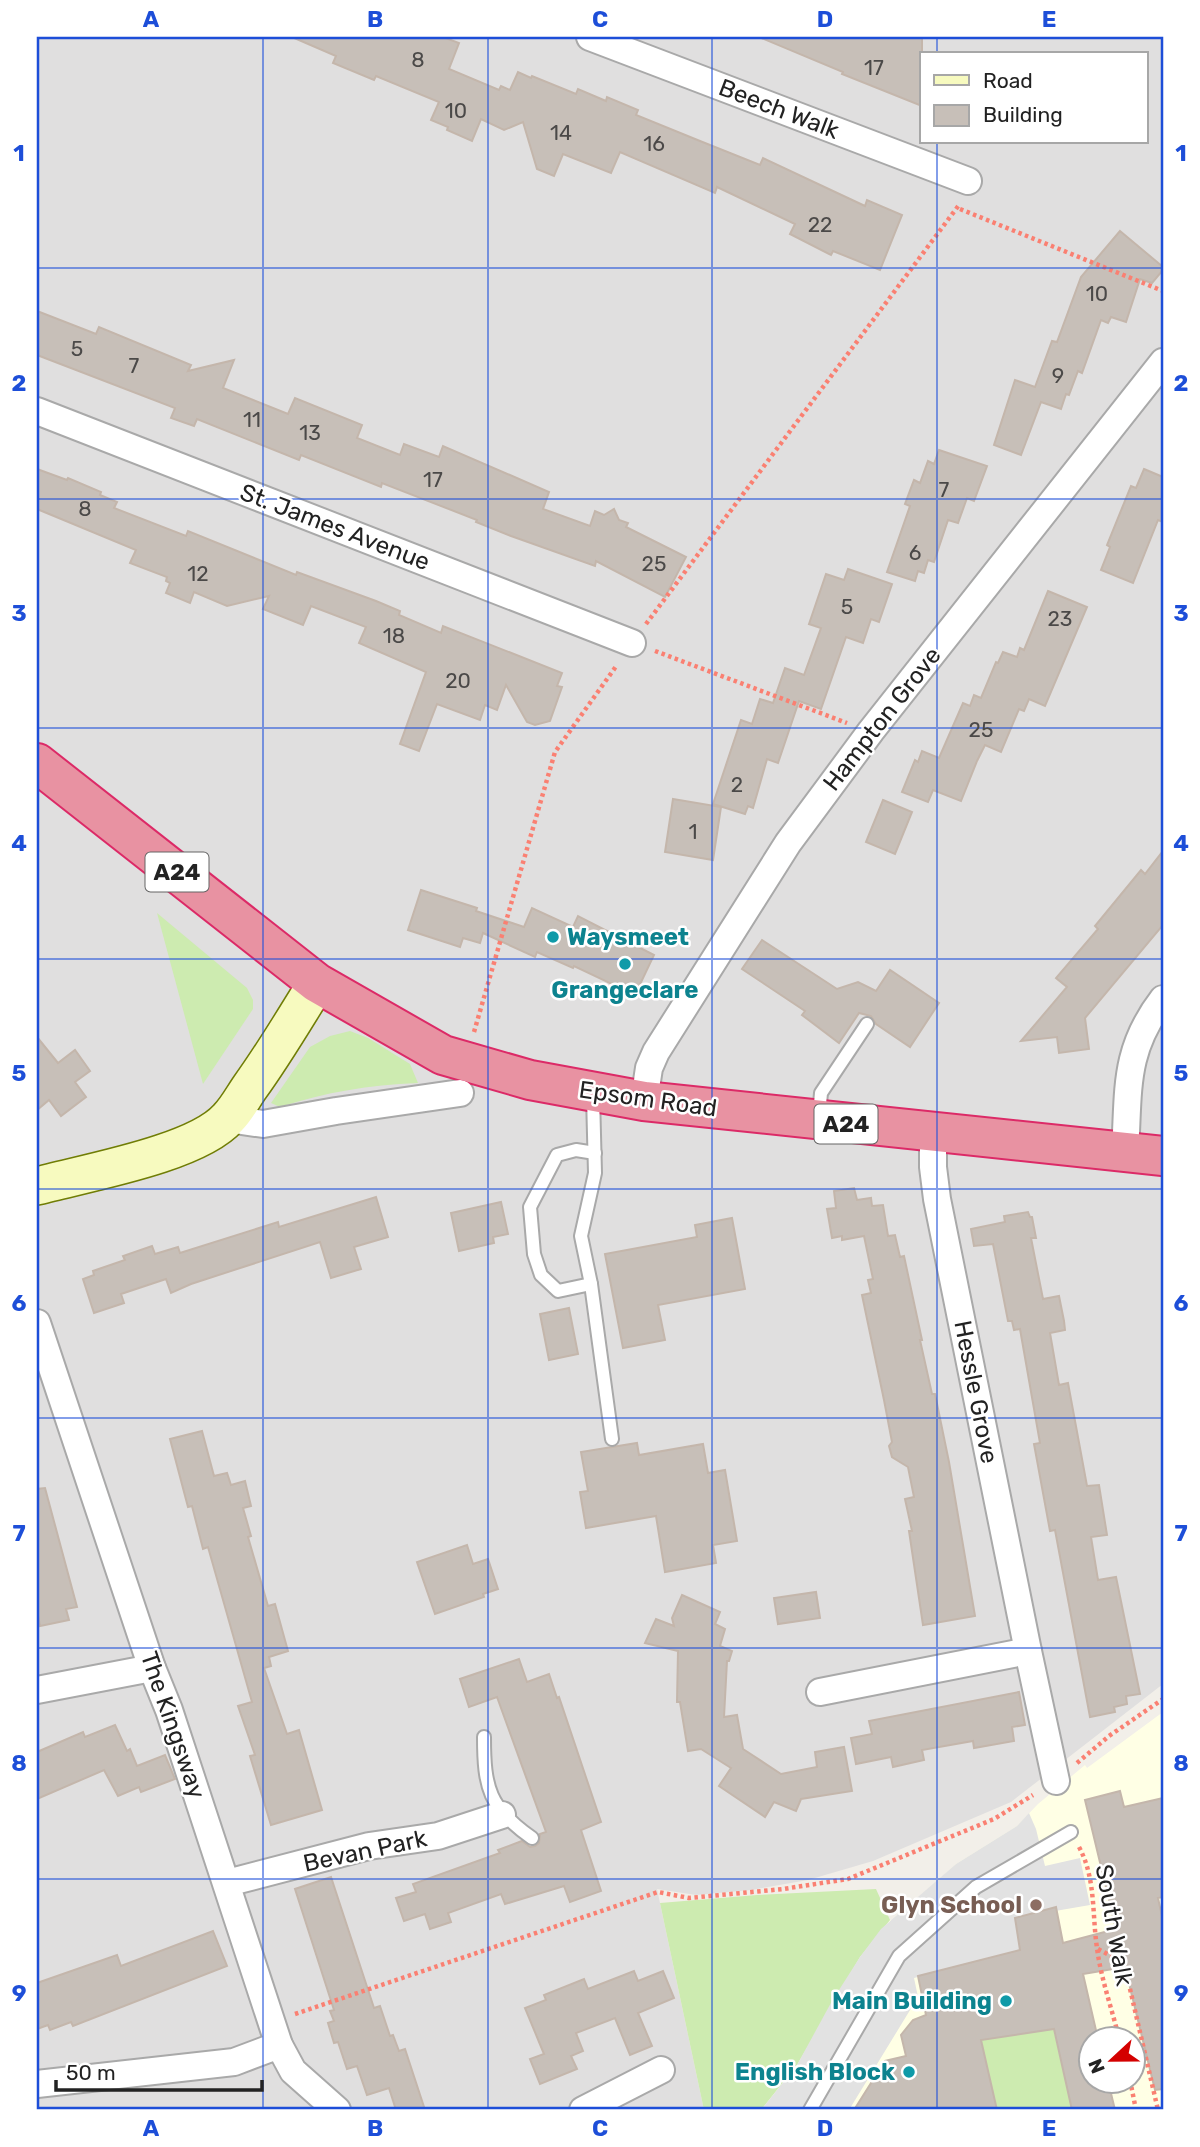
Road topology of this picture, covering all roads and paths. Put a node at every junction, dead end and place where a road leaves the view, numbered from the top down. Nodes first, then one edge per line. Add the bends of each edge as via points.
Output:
1 (590, 37) edge
2 (968, 181) joint
3 (958, 208) junction
4 (1163, 291) edge
5 (1163, 362) edge
6 (37, 411) edge
7 (632, 643) junction
8 (871, 731) junction
9 (37, 763) edge
10 (317, 983) junction
11 (1163, 999) edge
12 (867, 1024) dead end
13 (463, 1078) junction
14 (593, 1092) junction
15 (644, 1101) junction
16 (228, 1119) junction
17 (818, 1121) junction
18 (933, 1133) junction
19 (1125, 1151) junction
20 (595, 1153) junction
21 (1163, 1156) edge
22 (37, 1186) edge
23 (591, 1284) junction
24 (37, 1322) edge
25 (612, 1439) dead end
26 (1028, 1651) junction
27 (152, 1668) junction
28 (37, 1690) edge
29 (820, 1692) dead end
30 (1163, 1699) edge
31 (484, 1737) dead end
32 (1056, 1781) junction
33 (502, 1815) junction
34 (1071, 1832) joint
35 (532, 1838) dead end
36 (227, 1883) junction
37 (1097, 1948) junction
38 (1115, 2024) edge
39 (275, 2034) junction
40 (661, 2070) dead end
41 (37, 2084) edge
42 (337, 2110) edge
43 (583, 2110) edge
44 (810, 2110) edge
45 (1158, 2110) edge

1 - 2 street, Beech Walk
2 - 3 path
3 - 4 path
3 - 7 path
5 - 8 street, Hampton Grove
6 - 7 street, St. James Avenue
7 - 8 path
7 - 13 path via 555,752
8 - 15 street, Hampton Grove via 788,843 656,1052
9 - 10 highway, A24
10 - 13 highway, Epsom Road / A24 via 443,1055
10 - 16 street
11 - 19 street via 1139,1035 1131,1060
12 - 17 lane via 821,1093
13 - 14 highway, Epsom Road / A24 via 530,1080
13 - 16 street, Epsom Road via 263,1124
14 - 15 highway, Epsom Road / A24
14 - 20 lane
15 - 17 highway, Epsom Road / A24
16 - 22 street via 186,1145
17 - 18 highway, Epsom Road / A24
18 - 19 highway, Epsom Road / A24
18 - 26 street, Hessle Grove via 937,1199
19 - 21 highway, Epsom Road / A24
20 - 23 lane via 596,1173 581,1236
20 - 23 lane via 576,1150 557,1155 530,1207 534,1254 541,1275 558,1291
23 - 25 lane
24 - 27 street, The Kingsway
26 - 29 street
26 - 32 street, Hessle Grove
27 - 28 street
27 - 36 street, The Kingsway
30 - 32 path
31 - 33 lane via 486,1777
32 - 39 path via 994,1819 848,1879 689,1898 658,1892
33 - 35 lane
33 - 36 street, Bevan Park via 438,1836 369,1846
34 - 37 path, South Walk via 1087,1862
34 - 44 lane via 976,1887 899,1956
36 - 39 street, The Kingsway
37 - 38 path, South Walk
37 - 45 path via 1124,1963
39 - 41 street via 234,2062
39 - 42 street, The Kingsway via 293,2070
40 - 43 street

